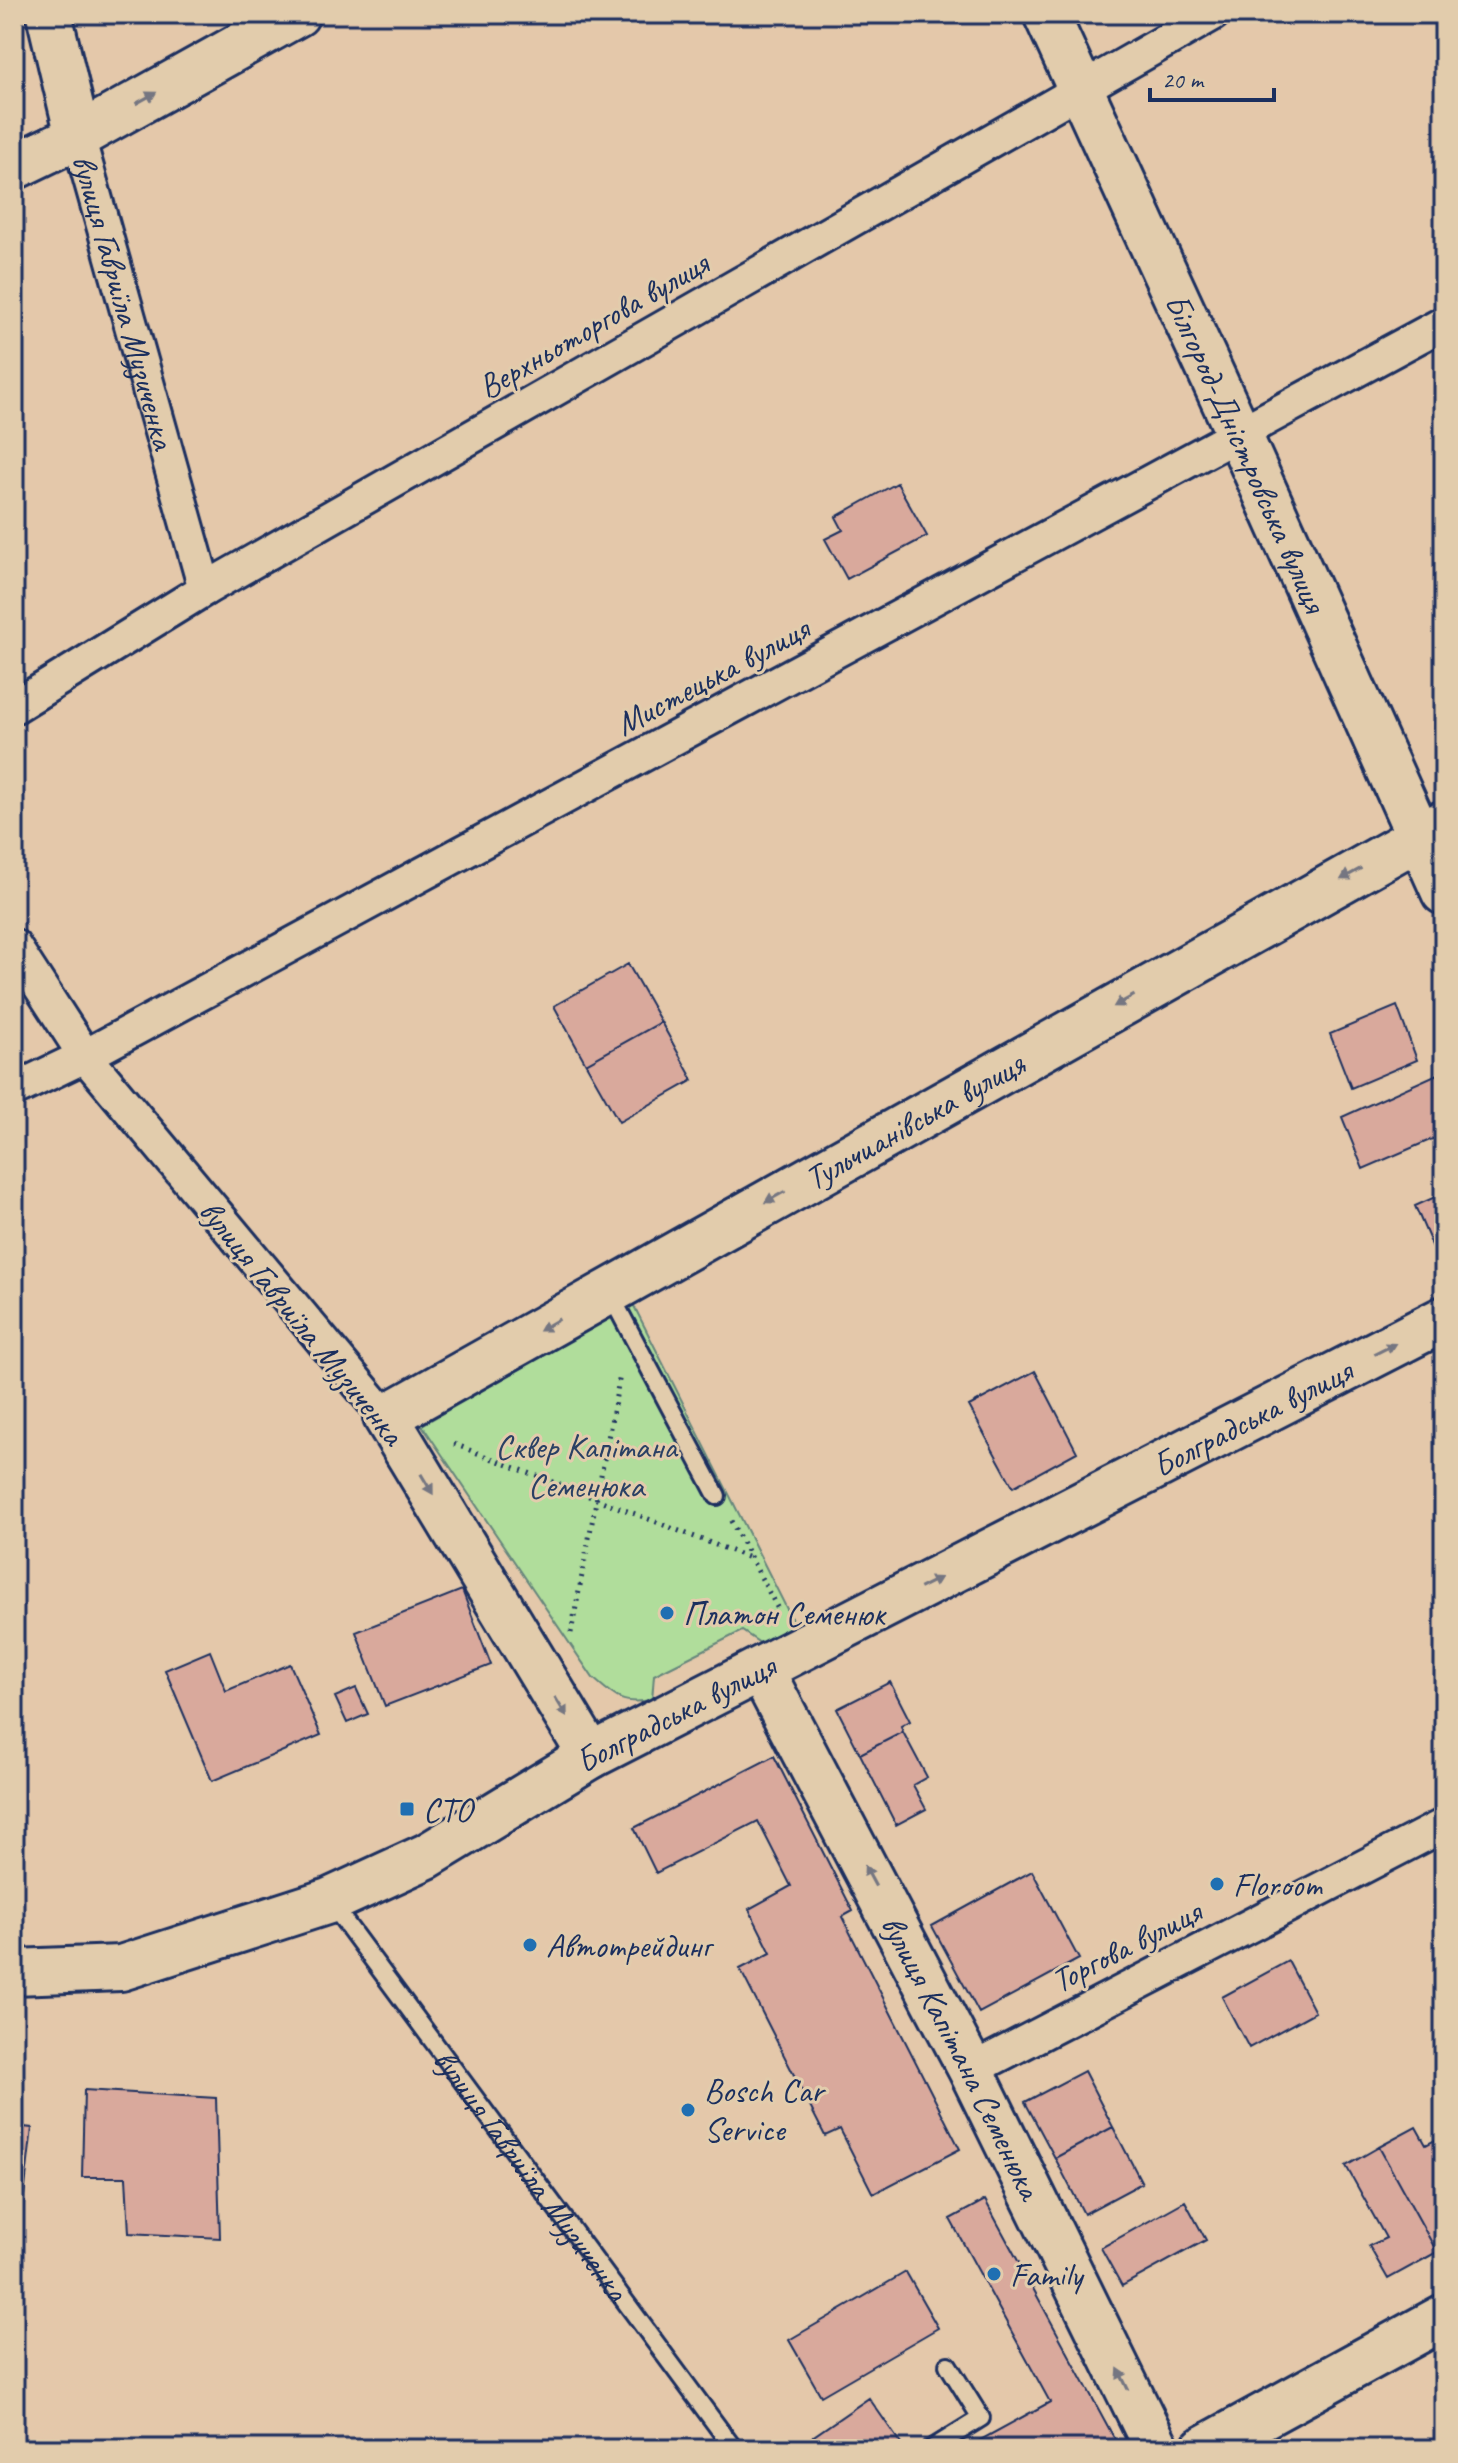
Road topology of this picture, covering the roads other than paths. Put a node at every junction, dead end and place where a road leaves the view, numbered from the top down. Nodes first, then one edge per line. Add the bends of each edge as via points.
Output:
1 (49, 14) edge
2 (297, 14) edge
3 (1046, 14) edge
4 (1213, 14) edge
5 (1080, 92) junction
6 (78, 136) junction
7 (14, 167) edge
8 (1444, 323) edge
9 (1238, 432) junction
10 (205, 589) junction
11 (14, 707) edge
12 (1431, 829) edge
13 (1444, 892) edge
14 (14, 946) edge
15 (85, 1056) junction
16 (14, 1090) edge
17 (609, 1291) junction
18 (1444, 1319) edge
19 (386, 1417) junction
20 (717, 1496) road end
21 (761, 1670) junction
22 (591, 1756) junction
23 (1444, 1825) edge
24 (329, 1901) junction
25 (14, 1972) edge
26 (971, 2070) junction
27 (1444, 2317) edge
28 (948, 2365) dead end
29 (734, 2449) edge
30 (931, 2449) edge
31 (1157, 2449) edge
32 (1203, 2449) edge

1 - 6 main road, вулиця Гавриїла Музиченка
6 -> 2 main road
3 - 5 main road, Білгород-Дністровська вулиця
4 - 5 street, Верхньоторгова вулиця
5 - 9 main road, Білгород-Дністровська вулиця
5 - 10 street, Верхньоторгова вулиця
6 - 7 main road
6 - 10 street, вулиця Гавриїла Музиченка
8 - 9 street, Мистецька вулиця
9 - 12 main road, Білгород-Дністровська вулиця
9 - 15 street, Мистецька вулиця
10 - 11 street, Верхньоторгова вулиця
12 - 13 main road, Білгород-Дністровська вулиця
12 -> 17 main road, Тульчианівська вулиця
14 - 15 street, вулиця Гавриїла Музиченка
15 - 16 street, Мистецька вулиця
15 - 19 street, вулиця Гавриїла Музиченка
17 -> 19 main road, Тульчианівська вулиця
17 - 20 lane
21 -> 18 main road, Болградська вулиця
19 -> 22 main road, вулиця Гавриїла Музиченка
21 - 22 main road, Болградська вулиця
26 -> 21 main road, вулиця Капітана Семенюка
22 - 24 main road, Болградська вулиця via 427,1856
23 - 26 street, Торгова вулиця
24 - 25 main road, Болградська вулиця via 121,1968
24 - 29 lane, вулиця Гавриїла Музиченка
31 -> 26 main road, вулиця Капітана Семенюка
27 - 32 main road
28 - 30 lane via 981,2418

